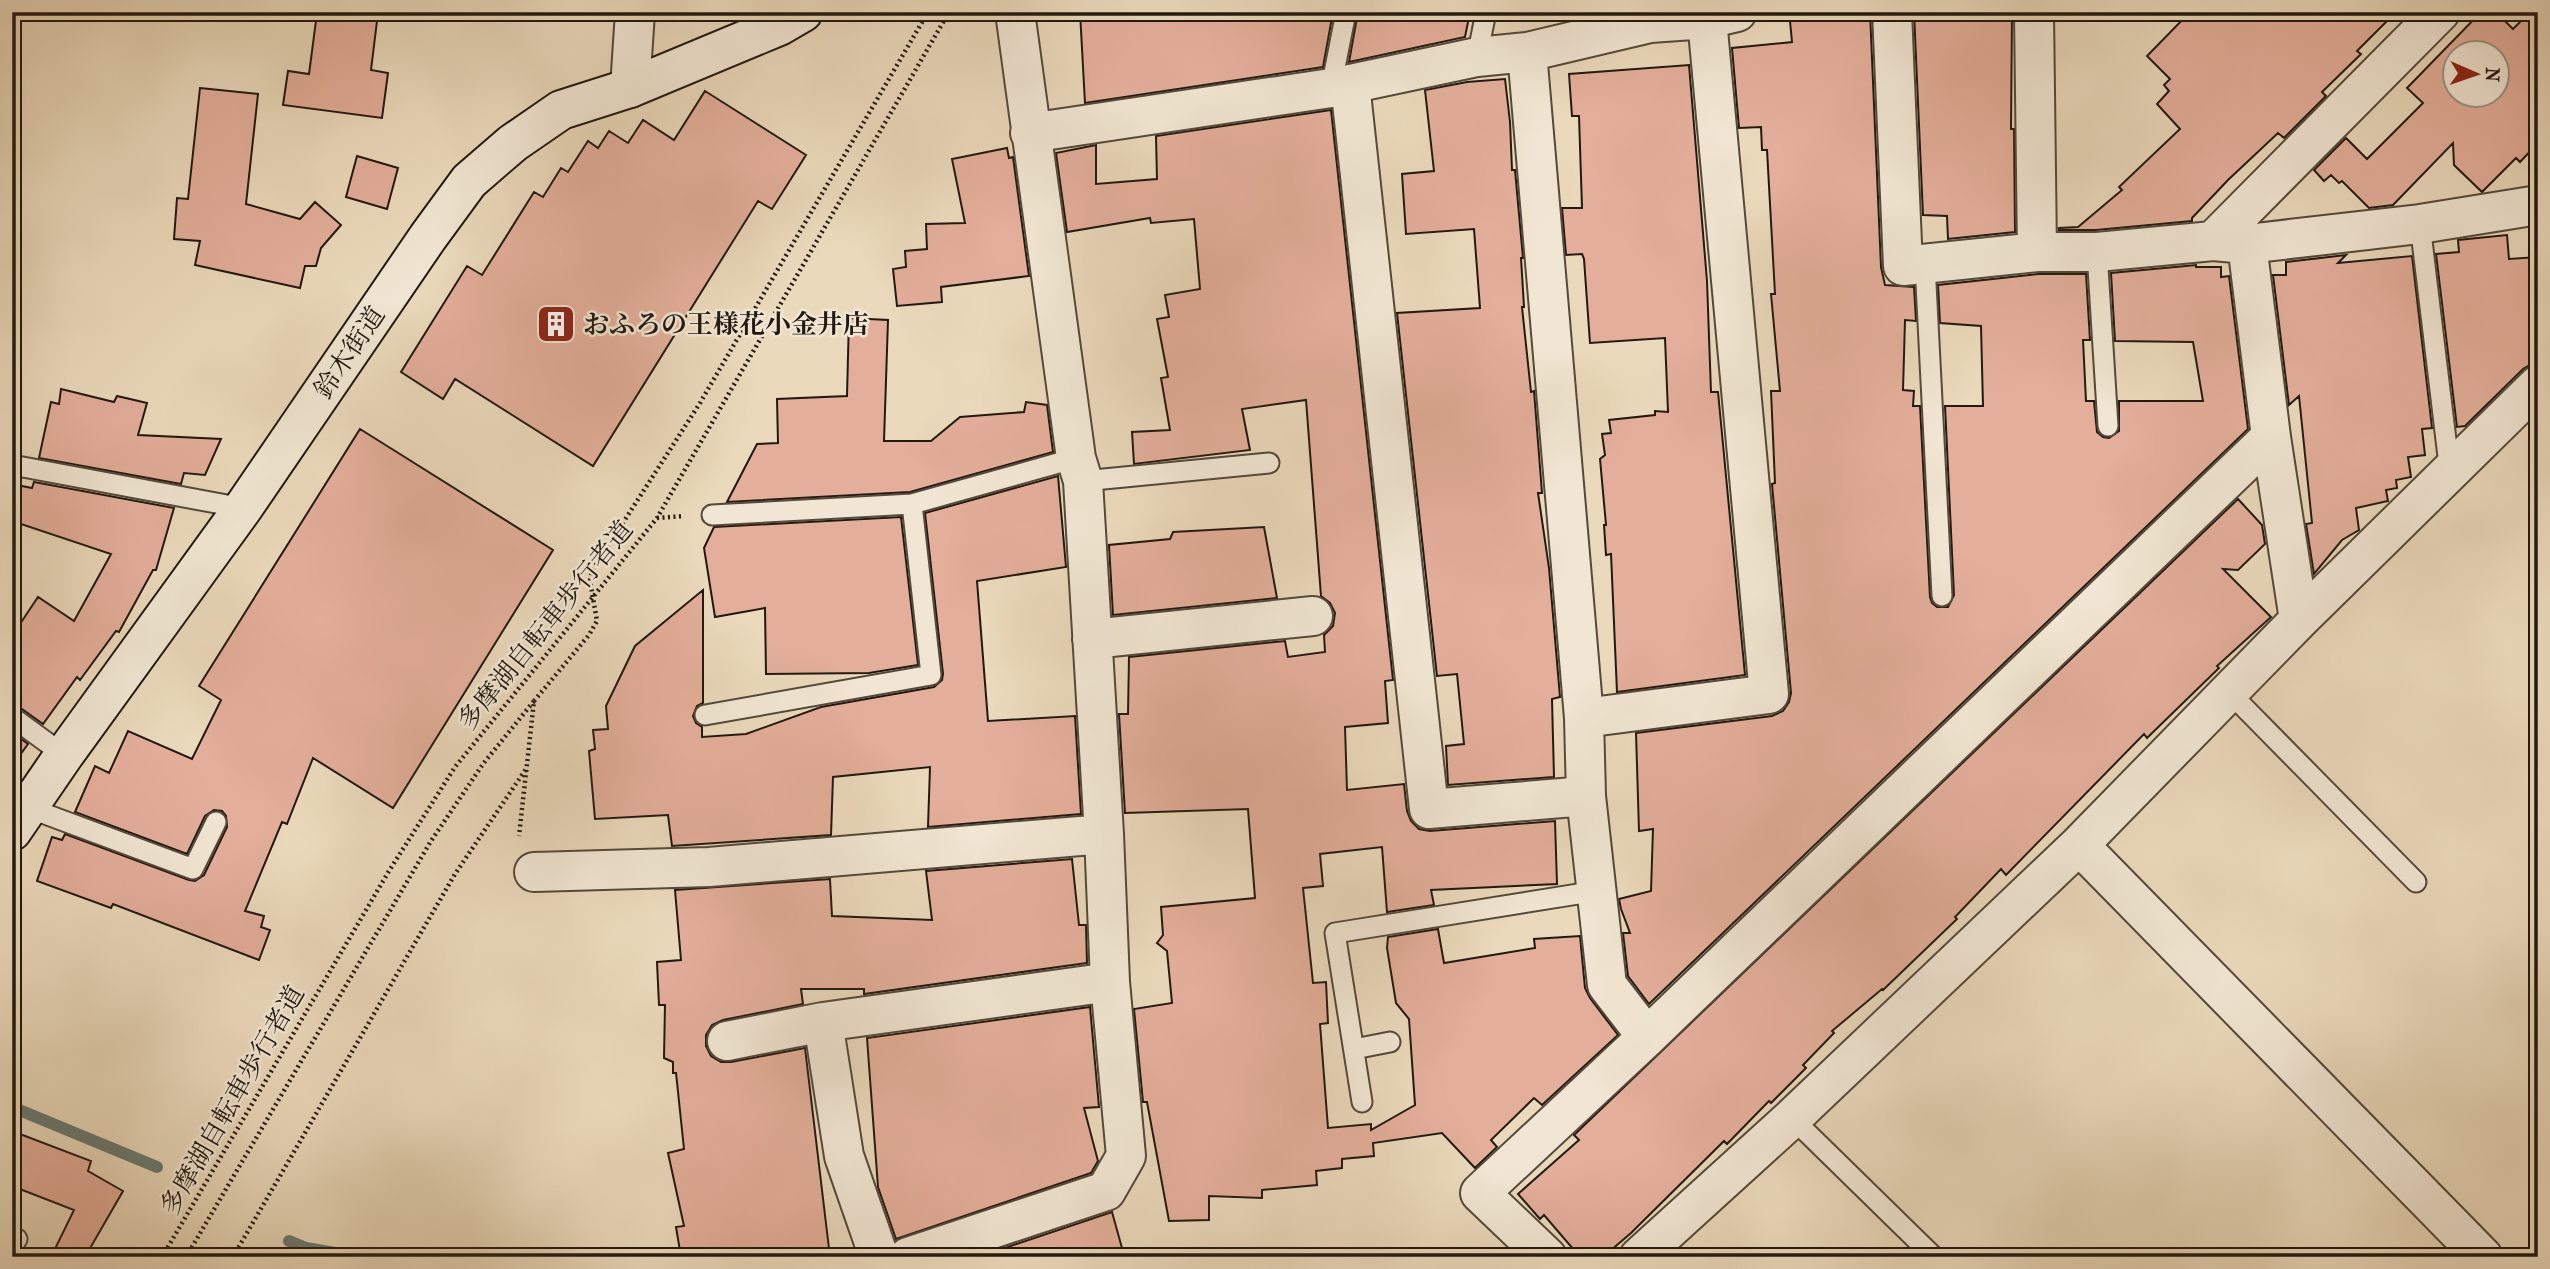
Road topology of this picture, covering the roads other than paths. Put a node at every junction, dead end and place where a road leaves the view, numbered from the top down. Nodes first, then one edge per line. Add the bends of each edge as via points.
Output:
1 (635, 12) edge
2 (803, 12) edge
3 (1014, 12) edge
4 (1346, 12) edge
5 (1486, 12) edge
6 (1892, 12) edge
7 (2034, 12) edge
8 (2440, 12) edge
9 (1722, 16) edge
10 (1650, 18) edge
11 (1527, 52) junction
12 (1477, 57) junction
13 (1340, 86) junction
14 (630, 88) junction
15 (1030, 133) junction
16 (2531, 199) edge
17 (2420, 224) junction
18 (2230, 242) junction
19 (2037, 252) junction
20 (2097, 252) junction
21 (1925, 264) junction
22 (2538, 385) edge
23 (2108, 426) dead end
24 (2271, 437) junction
25 (1269, 463) dead end
26 (12, 466) edge
27 (1079, 470) junction
28 (2450, 473) junction
29 (912, 504) junction
30 (243, 508) junction
31 (712, 515) dead end
32 (1942, 596) dead end
33 (1313, 616) dead end
34 (2299, 620) junction
35 (1092, 639) junction
36 (2228, 691) junction
37 (705, 715) dead end
38 (12, 717) edge
39 (1584, 718) junction
40 (64, 755) junction
41 (1586, 796) junction
42 (20, 819) edge
43 (216, 822) dead end
44 (1104, 834) junction
45 (2079, 845) junction
46 (534, 872) road end
47 (2416, 882) dead end
48 (1597, 891) junction
49 (1110, 982) junction
50 (823, 1022) junction
51 (1647, 1037) junction
52 (727, 1041) dead end
53 (1390, 1042) dead end
54 (1354, 1049) junction
55 (1362, 1102) dead end
56 (1792, 1118) junction
57 (12, 1236) edge
58 (12, 1247) edge
59 (879, 1257) edge
60 (908, 1257) edge
61 (1547, 1257) edge
62 (1639, 1257) edge
63 (1934, 1257) edge
64 (2483, 1257) edge

1 - 14 street
2 - 14 street, 鈴木街道
3 - 15 street
4 - 13 lane
5 - 12 lane
6 - 21 street via 1903,265
7 - 19 street
8 - 18 street
9 - 10 street
9 - 39 street via 1769,694
10 - 11 street
11 - 12 street
11 - 39 street
12 - 13 street
13 - 15 street
13 - 41 street via 1429,809
14 - 30 street, 鈴木街道 via 561,110 470,181
15 - 27 street
16 - 17 street
17 - 18 street
17 - 28 lane
18 - 20 street
18 - 24 street
19 - 20 street
19 - 21 street
20 - 23 lane
21 - 32 lane
22 - 28 street
24 - 34 street
24 - 51 street
25 - 27 lane
26 - 30 lane
27 - 29 lane
27 - 35 street
28 - 34 street
29 - 31 lane
29 - 37 lane via 931,675
30 - 40 street, 鈴木街道
33 - 35 street
34 - 36 street
35 - 44 street
36 - 45 street
36 - 47 lane
38 - 40 lane
39 - 41 street
40 - 42 street, 鈴木街道
41 - 48 street
42 - 43 lane via 193,869
44 - 46 street via 709,867
44 - 49 street
45 - 56 street
45 - 64 street
48 - 51 street via 1607,985
48 - 54 lane via 1335,933
49 - 50 street
49 - 60 street via 1126,1156 1106,1191
50 - 52 street
50 - 59 street via 844,1156
51 - 61 street via 1479,1194
53 - 54 lane
54 - 55 lane
56 - 62 street
56 - 63 lane
57 - 58 lane via 17,1239

